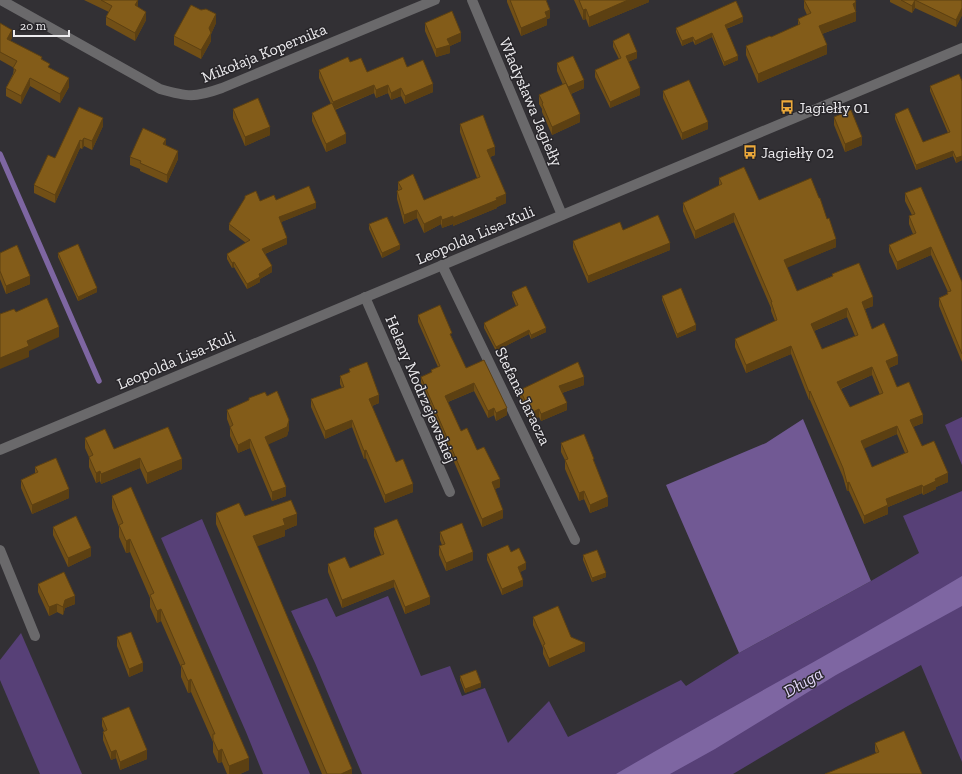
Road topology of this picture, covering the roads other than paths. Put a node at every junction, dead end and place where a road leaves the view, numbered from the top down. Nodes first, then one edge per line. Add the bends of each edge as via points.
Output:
1 (1, 0) edge
2 (435, 0) edge
3 (472, 0) edge
4 (962, 48) edge
5 (562, 215) junction
6 (442, 265) junction
7 (365, 297) junction
8 (0, 450) edge
9 (450, 492) dead end
10 (575, 540) dead end
11 (0, 550) edge
12 (35, 636) dead end

1 - 2 street, Mikołaja Kopernika via 160,89 183,96 203,95
3 - 5 street, Władysława Jagiełły
4 - 5 street, Leopolda Lisa-Kuli
5 - 6 street, Leopolda Lisa-Kuli
6 - 7 street, Leopolda Lisa-Kuli
6 - 10 street, Stefana Jaracza
7 - 8 street, Leopolda Lisa-Kuli
7 - 9 street, Heleny Modrzejewskiej
11 - 12 street

